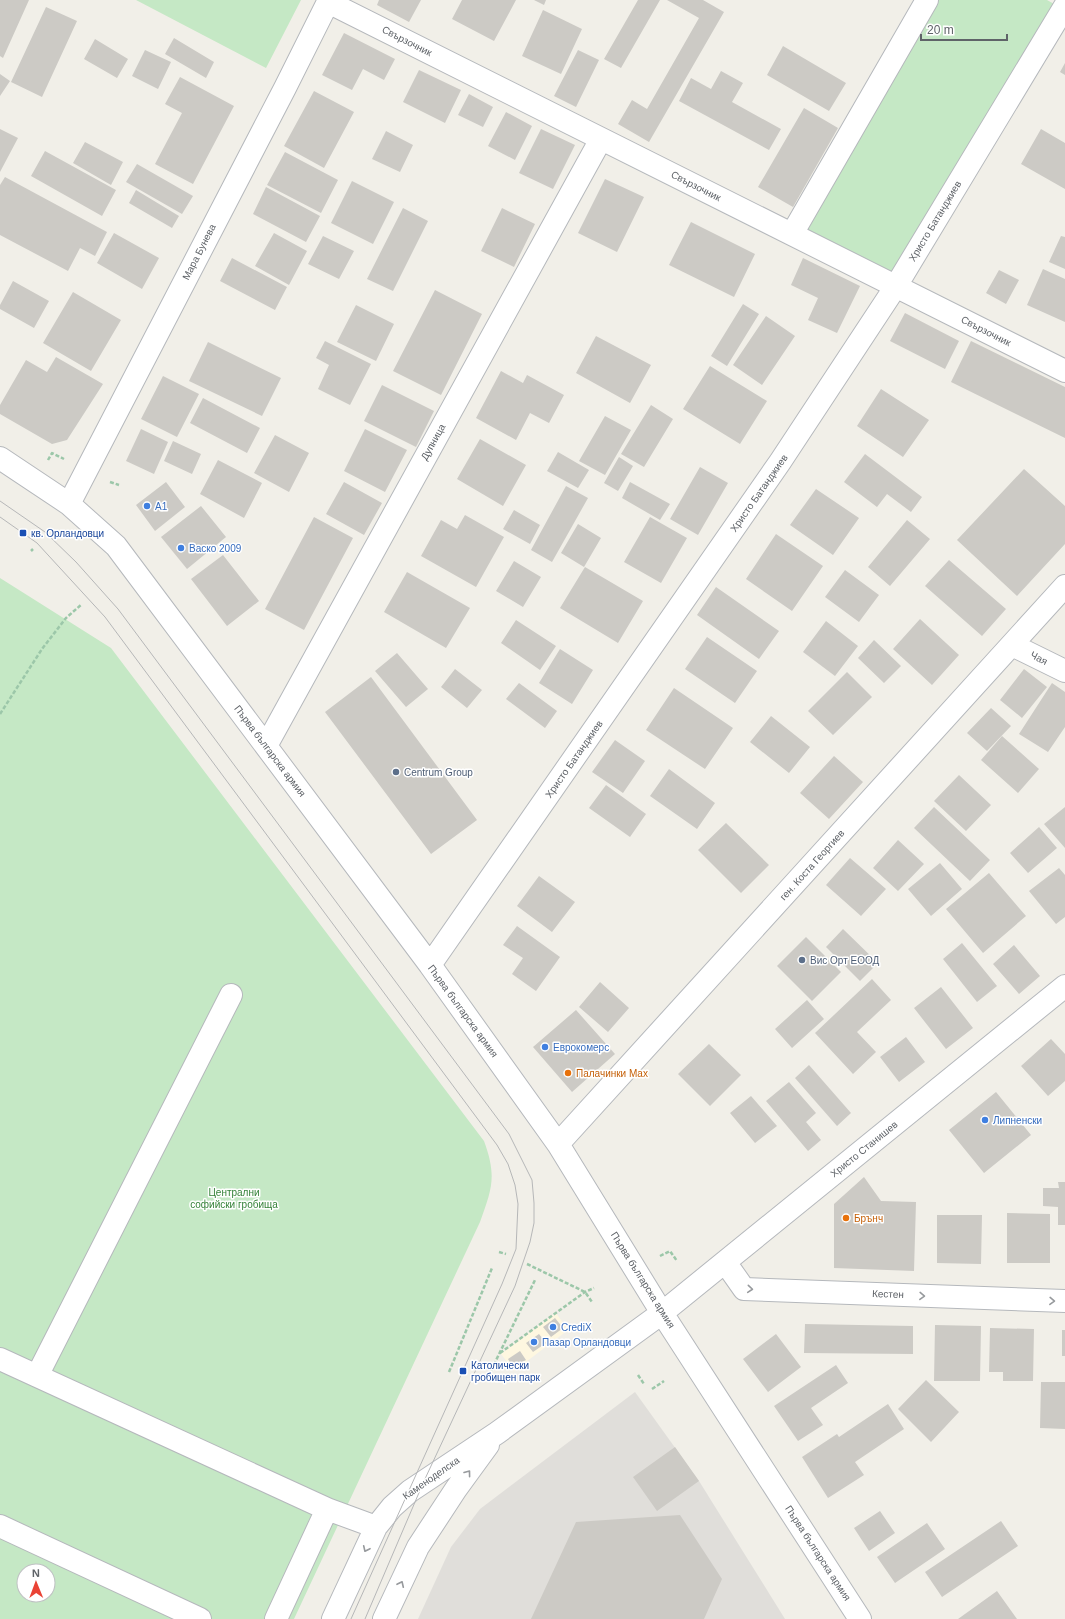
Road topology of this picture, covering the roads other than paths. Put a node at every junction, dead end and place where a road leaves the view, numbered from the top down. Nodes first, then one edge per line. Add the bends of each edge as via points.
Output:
1 (927, 0) edge
2 (328, 1) edge
3 (1060, 6) edge
4 (601, 139) junction
5 (792, 234) junction
6 (896, 286) junction
7 (1065, 371) edge
8 (0, 458) edge
9 (69, 504) junction
10 (1065, 586) edge
11 (1012, 645) junction
12 (1065, 671) edge
13 (266, 746) junction
14 (430, 965) junction
15 (1065, 986) edge
16 (231, 995) dead end
17 (558, 1144) junction
18 (725, 1262) junction
19 (1065, 1301) edge
20 (662, 1313) junction
21 (0, 1359) edge
22 (37, 1376) junction
23 (497, 1433) junction
24 (327, 1509) junction
25 (0, 1526) edge
26 (376, 1527) junction
27 (200, 1619) edge
28 (276, 1619) edge
29 (333, 1619) edge
30 (384, 1619) edge
31 (860, 1619) edge

1 - 5 street
2 - 4 street, Свързочник
2 - 9 street, Мара Бунева
3 - 6 street, Христо Батанджиев
4 - 5 street, Свързочник
4 - 13 street, Дупница
5 - 6 street, Свързочник
6 - 7 street, Свързочник
6 - 14 street, Христо Батанджиев via 780,462
8 - 9 street, Първа българска армия
9 - 13 street, Първа българска армия via 116,546
10 - 11 street, ген. Коста Георгиев
11 - 12 street, Чая
11 - 17 street, ген. Коста Георгиев
13 - 14 street, Първа българска армия
14 - 17 street, Първа българска армия
15 - 18 street, Христо Станишев
16 - 22 street
17 - 20 street, Първа българска армия
18 -> 19 street, Кестен via 744,1289
18 - 20 street, Христо Станишев
20 - 23 street, Каменоделска
20 - 31 street, Първа българска армия
21 - 22 street
22 - 24 street
23 - 26 street, Каменоделска via 410,1491 392,1507
30 -> 23 street, Каменоделска via 418,1547
24 - 26 street
24 - 28 street
25 - 27 street
26 -> 29 street, Каменоделска

